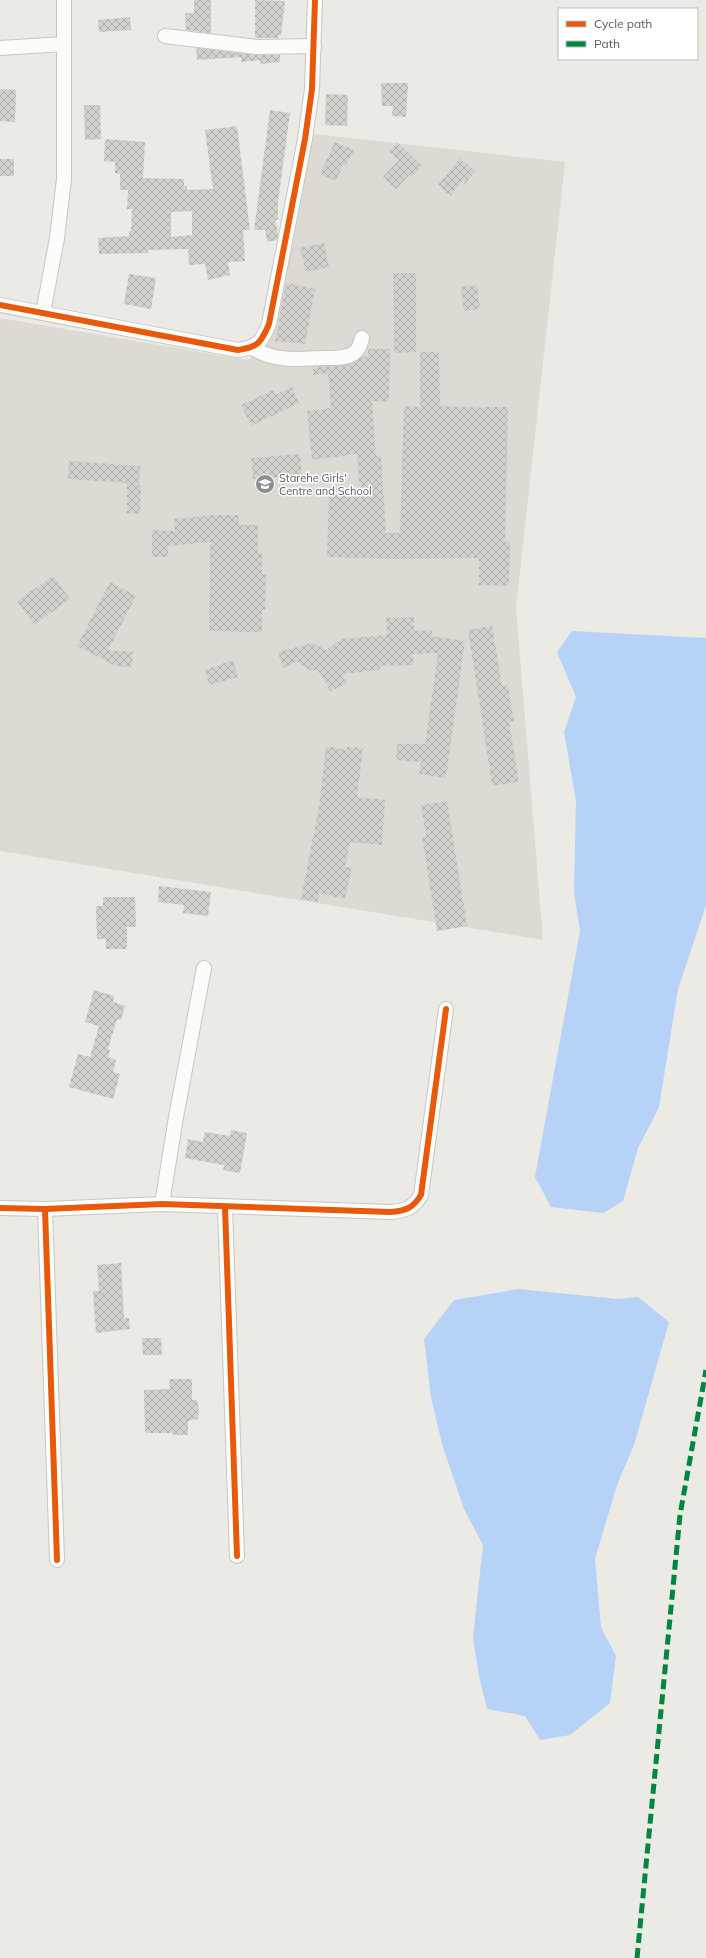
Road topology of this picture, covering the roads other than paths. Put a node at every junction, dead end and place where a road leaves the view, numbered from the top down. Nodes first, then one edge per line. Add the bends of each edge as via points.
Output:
1 (64, 0) edge
2 (315, 0) edge
3 (165, 36) dead end
4 (64, 44) junction
5 (314, 46) junction
6 (0, 48) edge
7 (0, 305) edge
8 (44, 313) junction
9 (362, 338) dead end
10 (253, 348) junction
11 (204, 968) dead end
12 (446, 1009) dead end
13 (162, 1204) junction
14 (225, 1207) junction
15 (0, 1208) edge
16 (45, 1209) junction
17 (237, 1556) dead end
18 (57, 1560) dead end

1 - 4 street
2 - 5 street
3 - 5 street via 256,47
4 - 6 street
4 - 8 street via 64,179
5 - 10 street via 312,89 305,139 269,324 263,339
7 - 8 street
8 - 10 street via 238,350
9 - 10 street via 359,348 352,355 341,358 289,359 271,356
11 - 13 street
12 - 14 street via 425,1176 421,1195 414,1206 404,1211 390,1212
13 - 14 street
13 - 16 street
14 - 17 street
15 - 16 street
16 - 18 street

